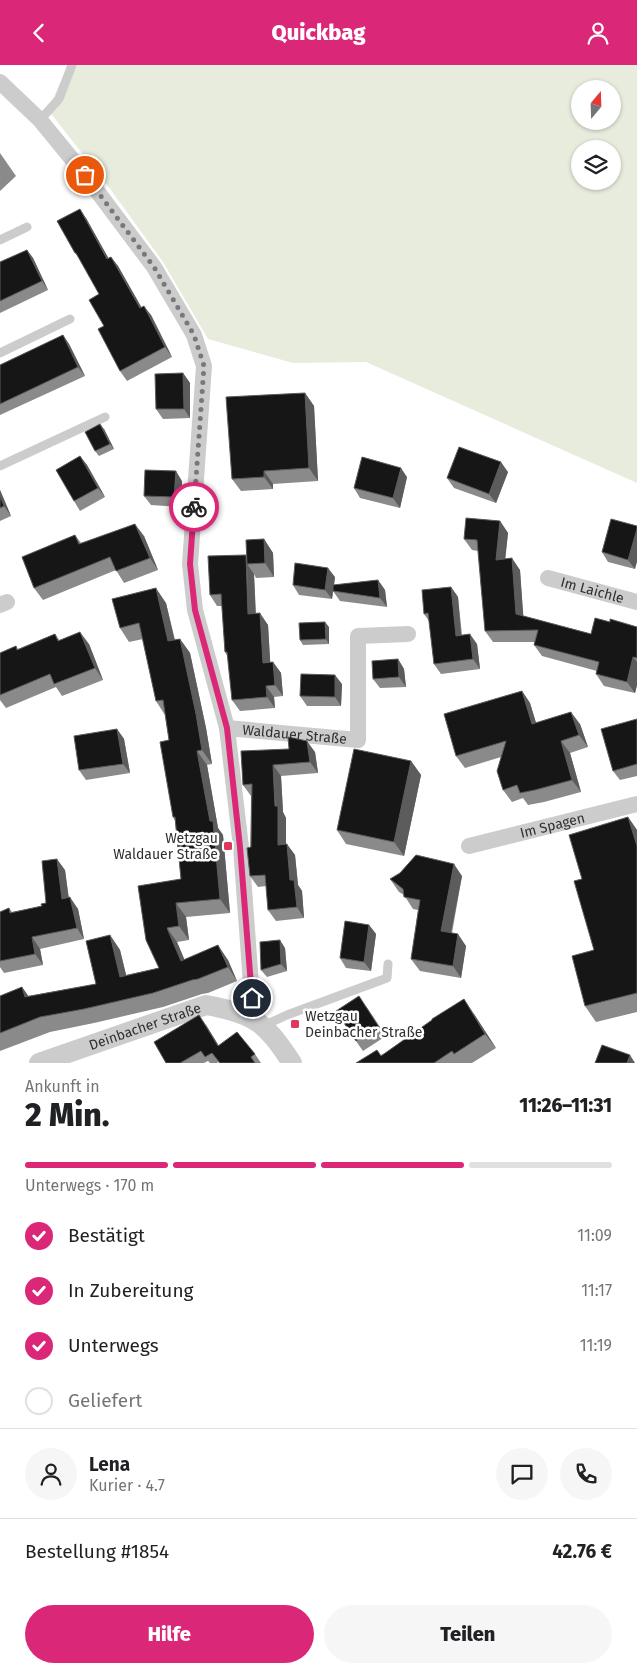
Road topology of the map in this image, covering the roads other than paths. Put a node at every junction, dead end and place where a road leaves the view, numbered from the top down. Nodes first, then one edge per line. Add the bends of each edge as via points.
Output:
1 (72, 65) edge
2 (0, 82) edge
3 (40, 120) junction
4 (27, 227) dead end
5 (0, 240) edge
6 (70, 319) dead end
7 (0, 353) edge
8 (105, 417) dead end
9 (0, 466) edge
10 (548, 578) dead end
11 (637, 602) edge
12 (408, 633) dead end
13 (227, 728) junction
14 (637, 804) edge
15 (469, 846) dead end
16 (388, 964) dead end
17 (255, 1021) junction
18 (39, 1063) edge
19 (292, 1063) edge

1 - 3 lane via 59,99
2 - 3 street, Waldauer Straße
3 - 13 street, Waldauer Straße via 154,267 194,335 204,366 190,564 195,610
4 - 5 lane
6 - 7 lane
8 - 9 lane
10 - 11 street, Im Laichle
12 - 13 street, Waldauer Straße via 358,636 358,740
13 - 17 street, Waldauer Straße
14 - 15 street, Im Spagen
16 - 17 lane via 387,978 287,1015
17 - 18 street, Deinbacher Straße via 231,1010 206,1005
17 - 19 street via 277,1041

